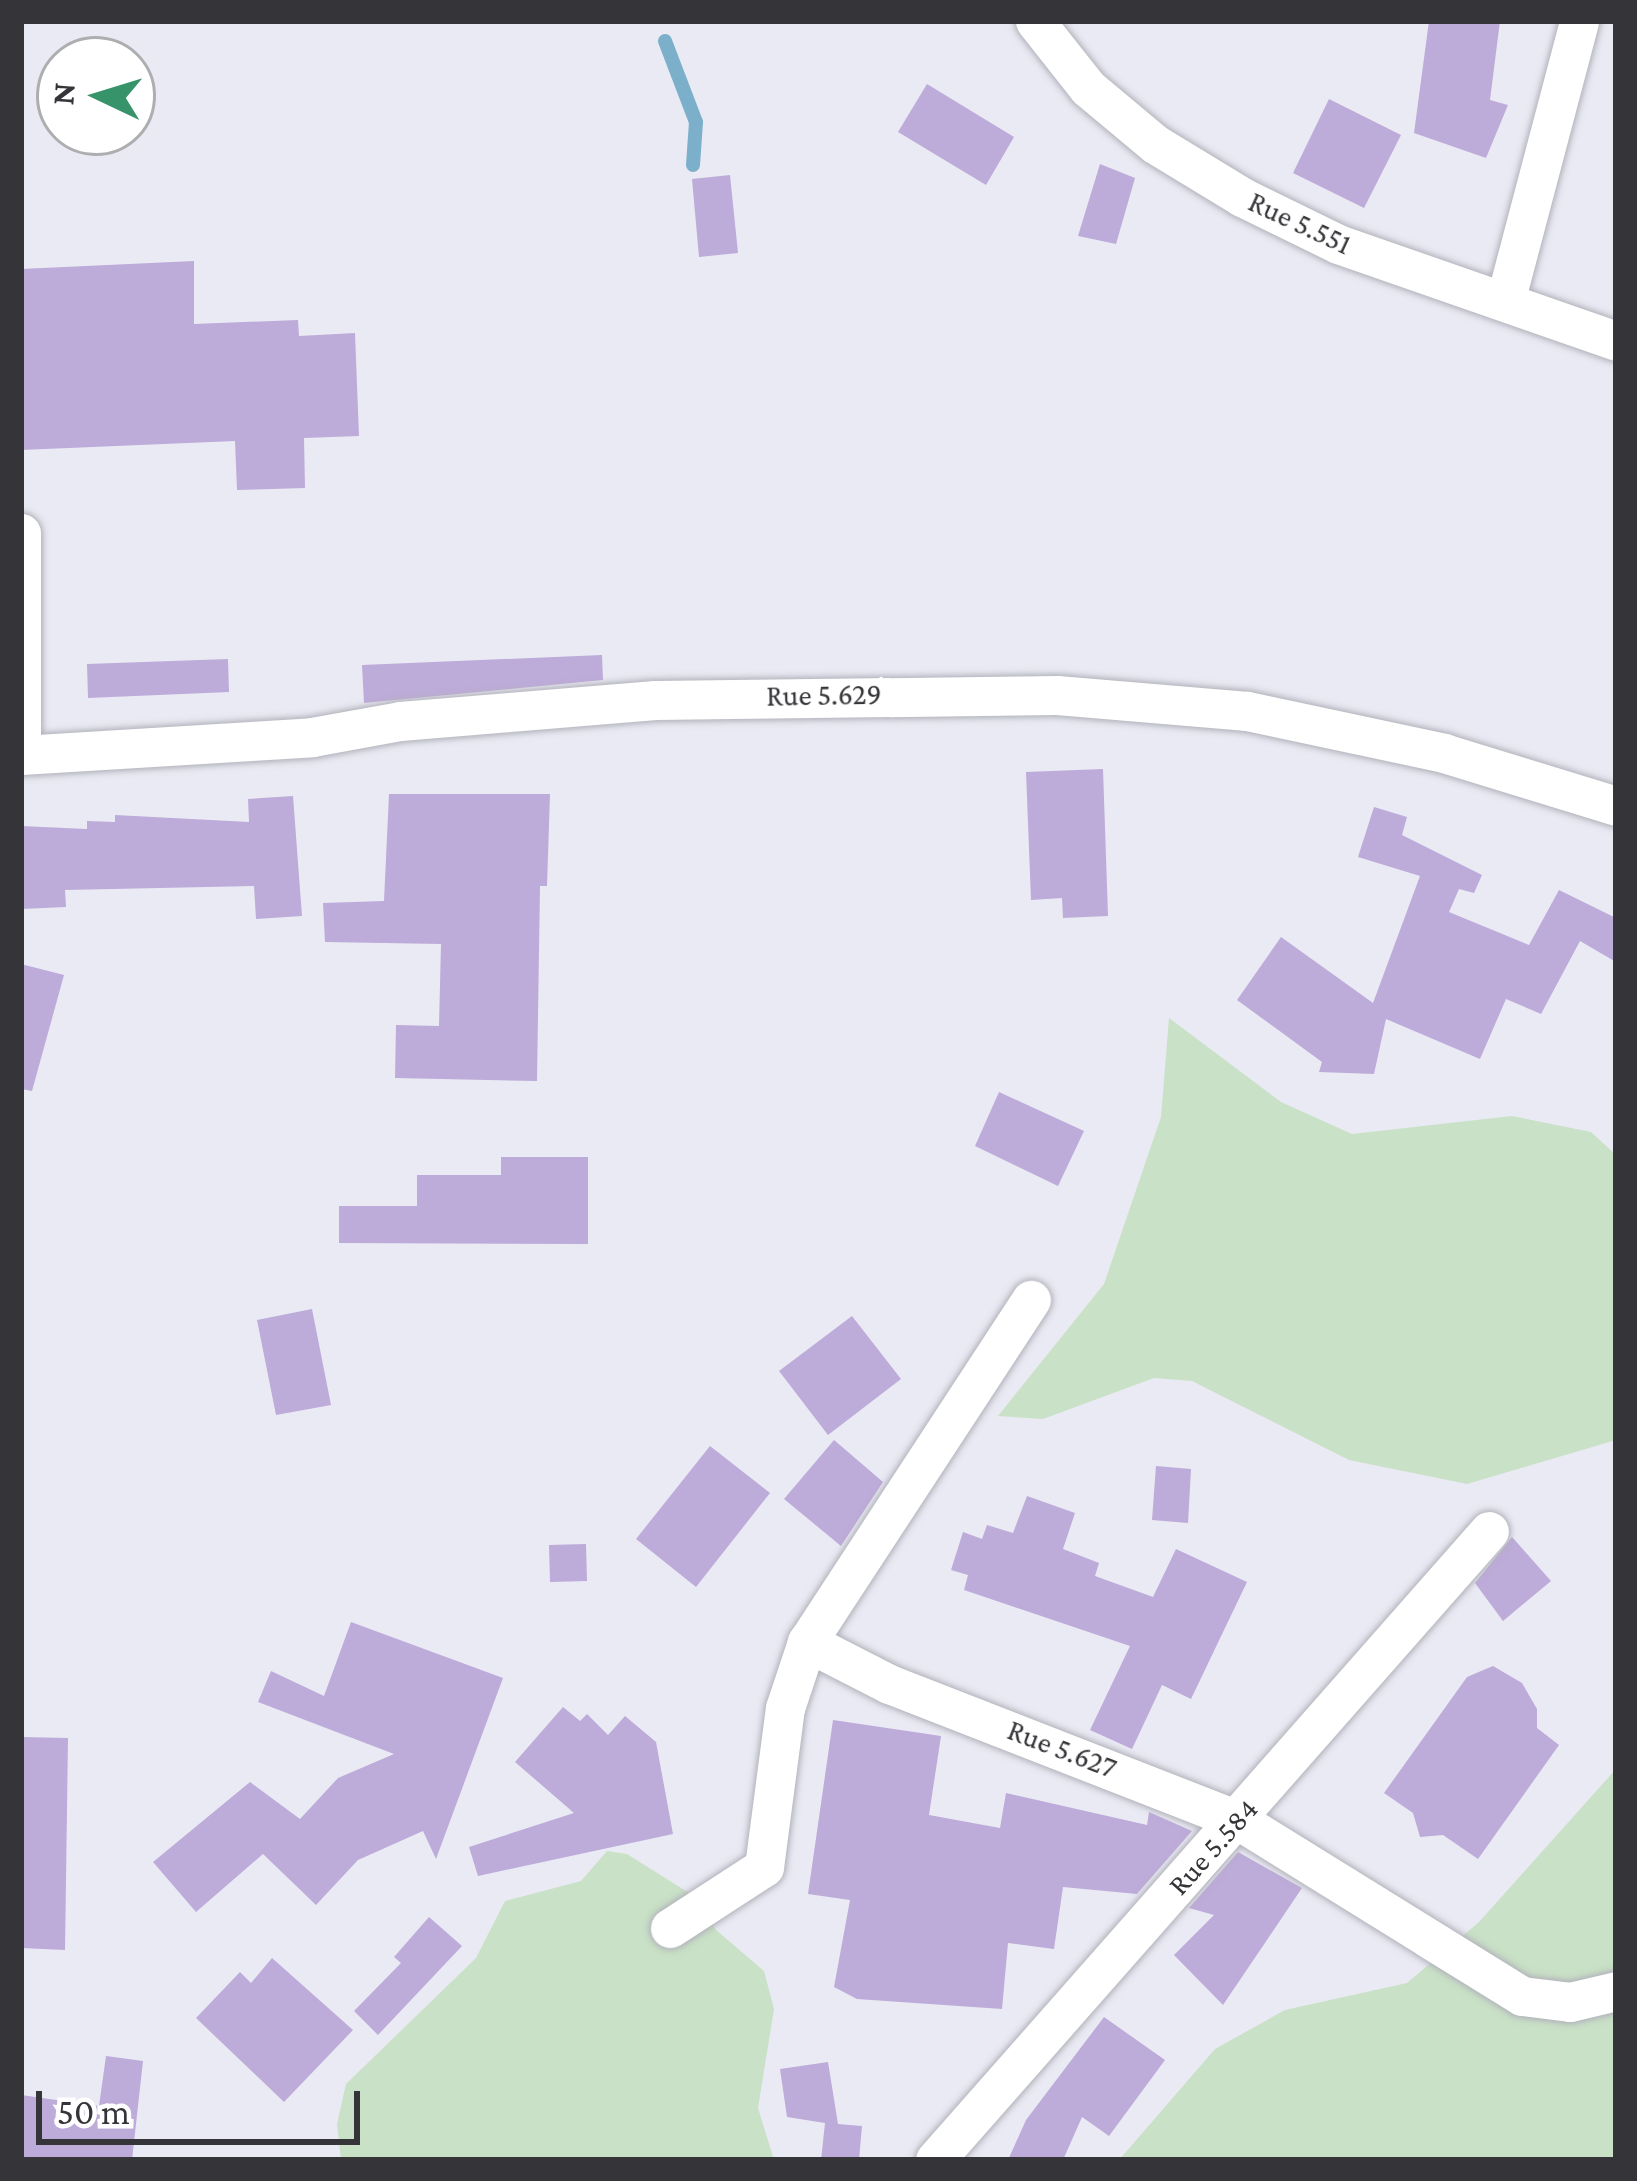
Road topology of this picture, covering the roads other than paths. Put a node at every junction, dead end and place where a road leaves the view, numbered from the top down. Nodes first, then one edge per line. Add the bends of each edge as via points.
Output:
1 (1035, 21) edge
2 (1579, 21) edge
3 (1506, 298) junction
4 (1616, 341) edge
5 (21, 533) edge
6 (21, 755) edge
7 (1616, 806) edge
8 (1031, 1300) dead end
9 (1489, 1532) dead end
10 (807, 1642) junction
11 (1238, 1820) junction
12 (670, 1928) dead end
13 (1616, 1990) edge
14 (935, 2160) edge

1 - 3 street, Rue 5.551 via 1088,88 1155,144 1242,197 1338,244
2 - 3 street
3 - 4 street, Rue 5.551
5 - 6 street
6 - 7 street, Rue 5.629 via 312,737 400,721 656,700 1057,695 1246,711 1444,753
8 - 10 street
9 - 11 street, Rue 5.584
10 - 11 street, Rue 5.627 via 890,1684
10 - 12 street via 785,1708 764,1867
11 - 13 street, Rue 5.627 via 1522,1996 1570,2002
11 - 14 street, Rue 5.584

